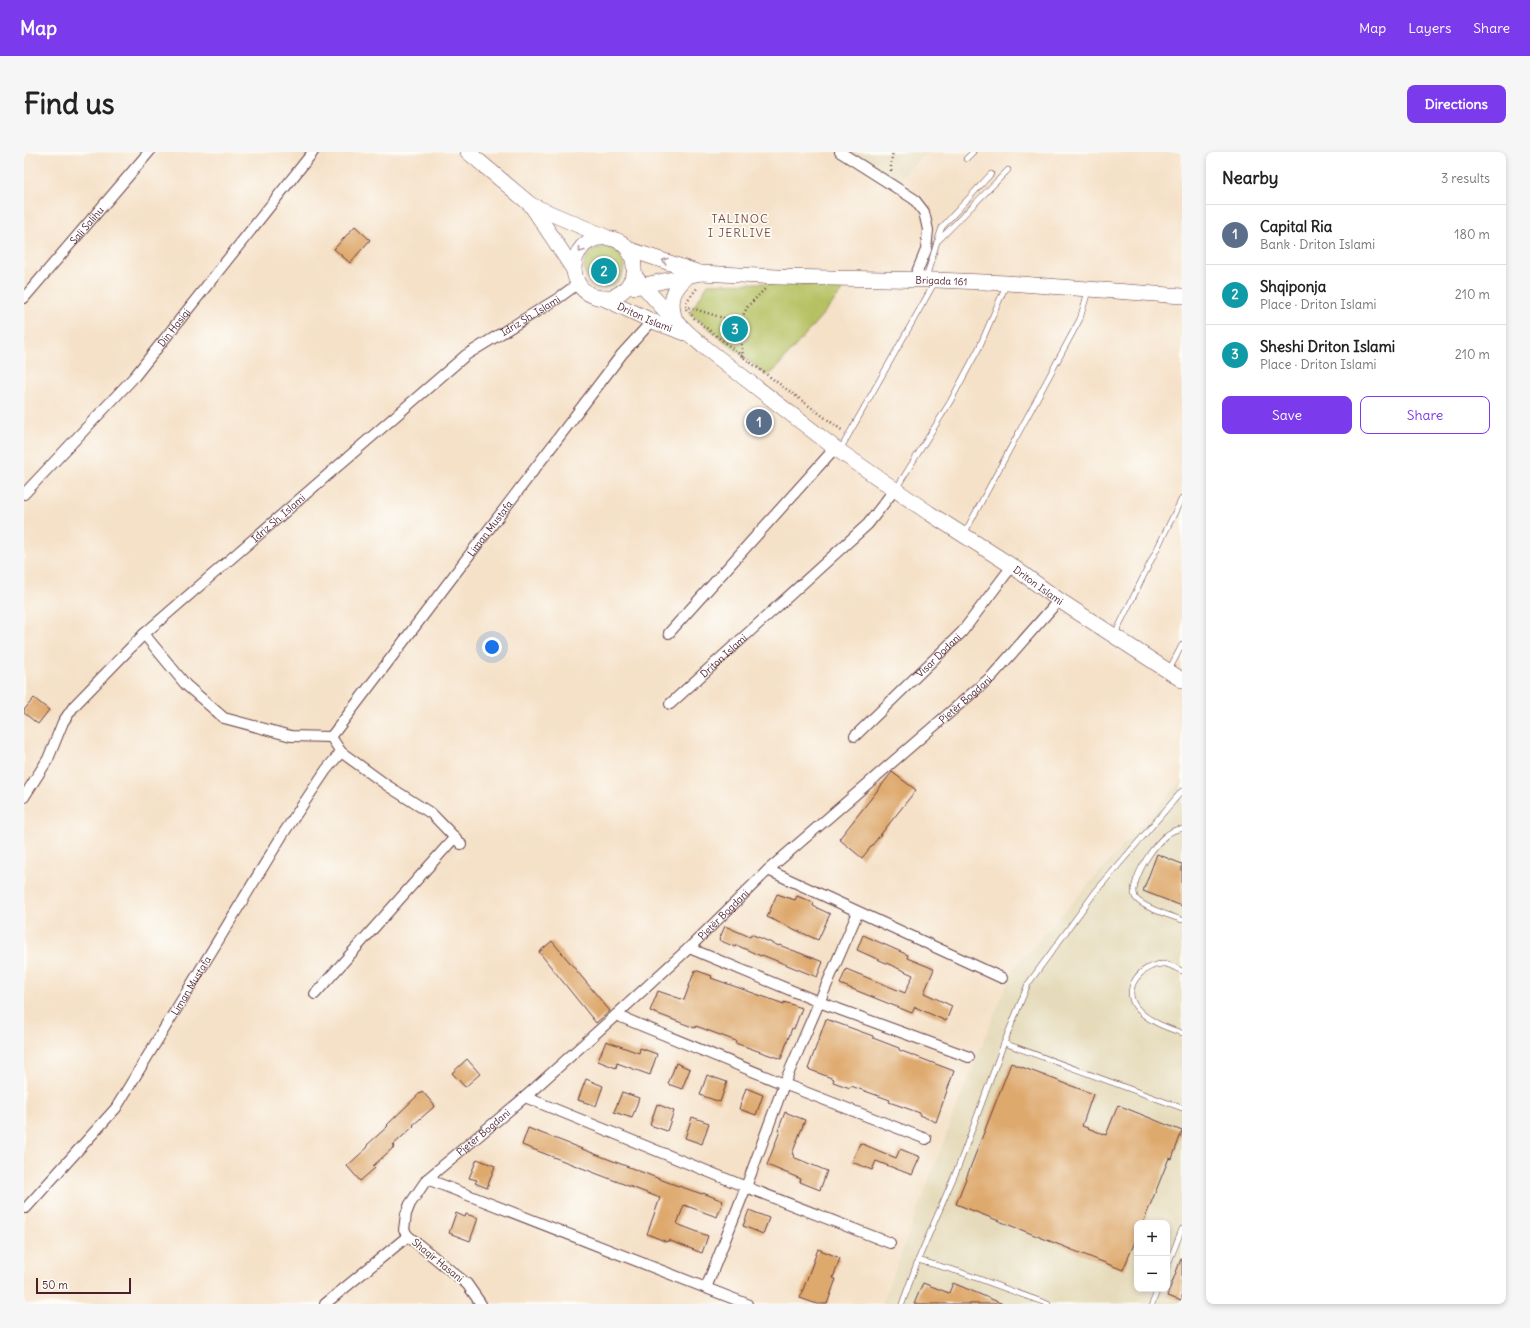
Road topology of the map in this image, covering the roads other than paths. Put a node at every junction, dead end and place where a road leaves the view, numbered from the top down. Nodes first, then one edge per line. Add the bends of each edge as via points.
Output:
1 (149, 152) edge
2 (312, 152) edge
3 (468, 152) edge
4 (840, 152) edge
5 (973, 152) edge
6 (966, 159) dead end
7 (1008, 170) dead end
8 (991, 174) dead end
9 (531, 205) junction
10 (606, 238) junction
11 (937, 242) junction
12 (628, 249) junction
13 (694, 274) junction
14 (576, 277) junction
15 (638, 279) junction
16 (925, 279) junction
17 (1007, 283) junction
18 (1089, 290) junction
19 (1182, 296) edge
20 (24, 298) edge
21 (603, 298) junction
22 (652, 321) junction
23 (676, 321) junction
24 (688, 334) junction
25 (837, 450) junction
26 (895, 489) junction
27 (24, 494) edge
28 (1182, 498) edge
29 (964, 535) junction
30 (1012, 566) junction
31 (1059, 600) junction
32 (144, 634) junction
33 (669, 634) dead end
34 (1114, 635) junction
35 (1182, 645) edge
36 (1168, 671) junction
37 (1182, 680) edge
38 (670, 704) dead end
39 (855, 736) dead end
40 (331, 737) junction
41 (341, 752) junction
42 (1182, 791) edge
43 (24, 797) edge
44 (1182, 829) edge
45 (768, 870) junction
46 (858, 912) junction
47 (1182, 920) edge
48 (689, 948) junction
49 (1182, 971) edge
50 (1002, 978) dead end
51 (315, 994) dead end
52 (818, 1002) junction
53 (616, 1015) junction
54 (1182, 1033) edge
55 (1004, 1043) junction
56 (969, 1057) dead end
57 (784, 1084) junction
58 (525, 1097) junction
59 (1182, 1108) edge
60 (926, 1139) dead end
61 (427, 1179) junction
62 (746, 1187) junction
63 (26, 1208) dead end
64 (1182, 1230) edge
65 (408, 1236) junction
66 (890, 1243) dead end
67 (918, 1260) junction
68 (1170, 1260) edge
69 (706, 1288) junction
70 (1157, 1292) edge
71 (325, 1304) edge
72 (481, 1304) edge
73 (748, 1304) edge
74 (902, 1304) edge
75 (1048, 1304) edge
76 (1152, 1304) edge

1 - 20 street, Sali Salihu
2 - 27 street, Din Hasiqi via 135,376
3 - 9 street, Driton Islami
4 - 16 street via 914,199 924,212 928,230
5 - 6 lane
7 - 11 lane
8 - 11 lane via 942,227
9 - 10 street, Driton Islami
9 - 14 street, Driton Islami
10 - 12 street, Driton Islami via 622,243
10 -> 14 street via 597,238 582,247 574,262
11 - 16 lane
13 -> 12 street, Brigada 161
12 - 15 street
13 - 15 street, Brigada 161
13 - 16 street, Brigada 161
13 - 23 street via 679,284 672,299
14 - 21 street, Driton Islami via 587,292
14 - 32 street, Idriz Sh. Islami via 557,299 466,355
15 - 21 street, Driton Islami via 615,296
15 - 23 street, Driton Islami
16 - 17 street, Brigada 161
16 - 25 lane
17 - 18 street, Brigada 161
17 - 26 lane via 979,348 954,395
18 - 19 street, Brigada 161
18 - 29 lane via 1080,319
21 - 22 street, Driton Islami
22 - 24 street, Driton Islami
22 - 40 street, Liman Mustafa via 622,354
23 - 24 street, Driton Islami
24 - 25 street, Driton Islami
25 - 26 street, Driton Islami
25 - 33 street
26 - 29 street, Driton Islami
26 - 38 street, Driton Islami via 868,524
28 - 34 lane
29 - 30 street, Driton Islami
30 - 31 street, Driton Islami
30 - 39 street, Visar Dodani via 962,632
31 - 34 street, Driton Islami
31 - 45 street, Pjetër Bogdani via 992,676
32 - 40 street via 186,685 224,718 291,736
32 - 43 street, Idriz Sh. Islami via 74,706 63,722 48,759
34 - 36 street, Driton Islami
35 - 36 lane
36 - 37 street, Driton Islami
40 - 41 street
41 - 51 street via 432,814 458,840
41 - 63 street, Liman Mustafa via 283,834 116,1108
42 - 55 lane via 1096,891 1028,984
44 - 47 lane via 1178,828 1158,842 1144,863 1134,890 1136,898 1145,905
45 - 46 street
45 - 48 street, Pjetër Bogdani
46 - 50 street
46 - 52 street
48 - 52 street
48 - 53 street, Pjetër Bogdani
49 - 54 lane via 1164,963 1146,968 1139,973 1133,983 1131,995 1142,1013 1164,1027
52 - 56 street
52 - 57 street
53 - 57 street
53 - 58 street, Pjetër Bogdani
55 - 59 lane
55 - 67 lane via 959,1165
57 - 60 street
57 - 62 street
58 - 61 street, Pjetër Bogdani
58 - 62 street
61 - 65 street, Pjetër Bogdani via 406,1214 404,1230
61 - 69 street
62 - 66 street
62 - 69 street
64 - 68 lane
65 - 71 street
65 - 72 street, Shaqir Hasani via 467,1284
67 - 74 lane
67 - 75 lane via 960,1272
69 - 73 street
70 - 76 lane

